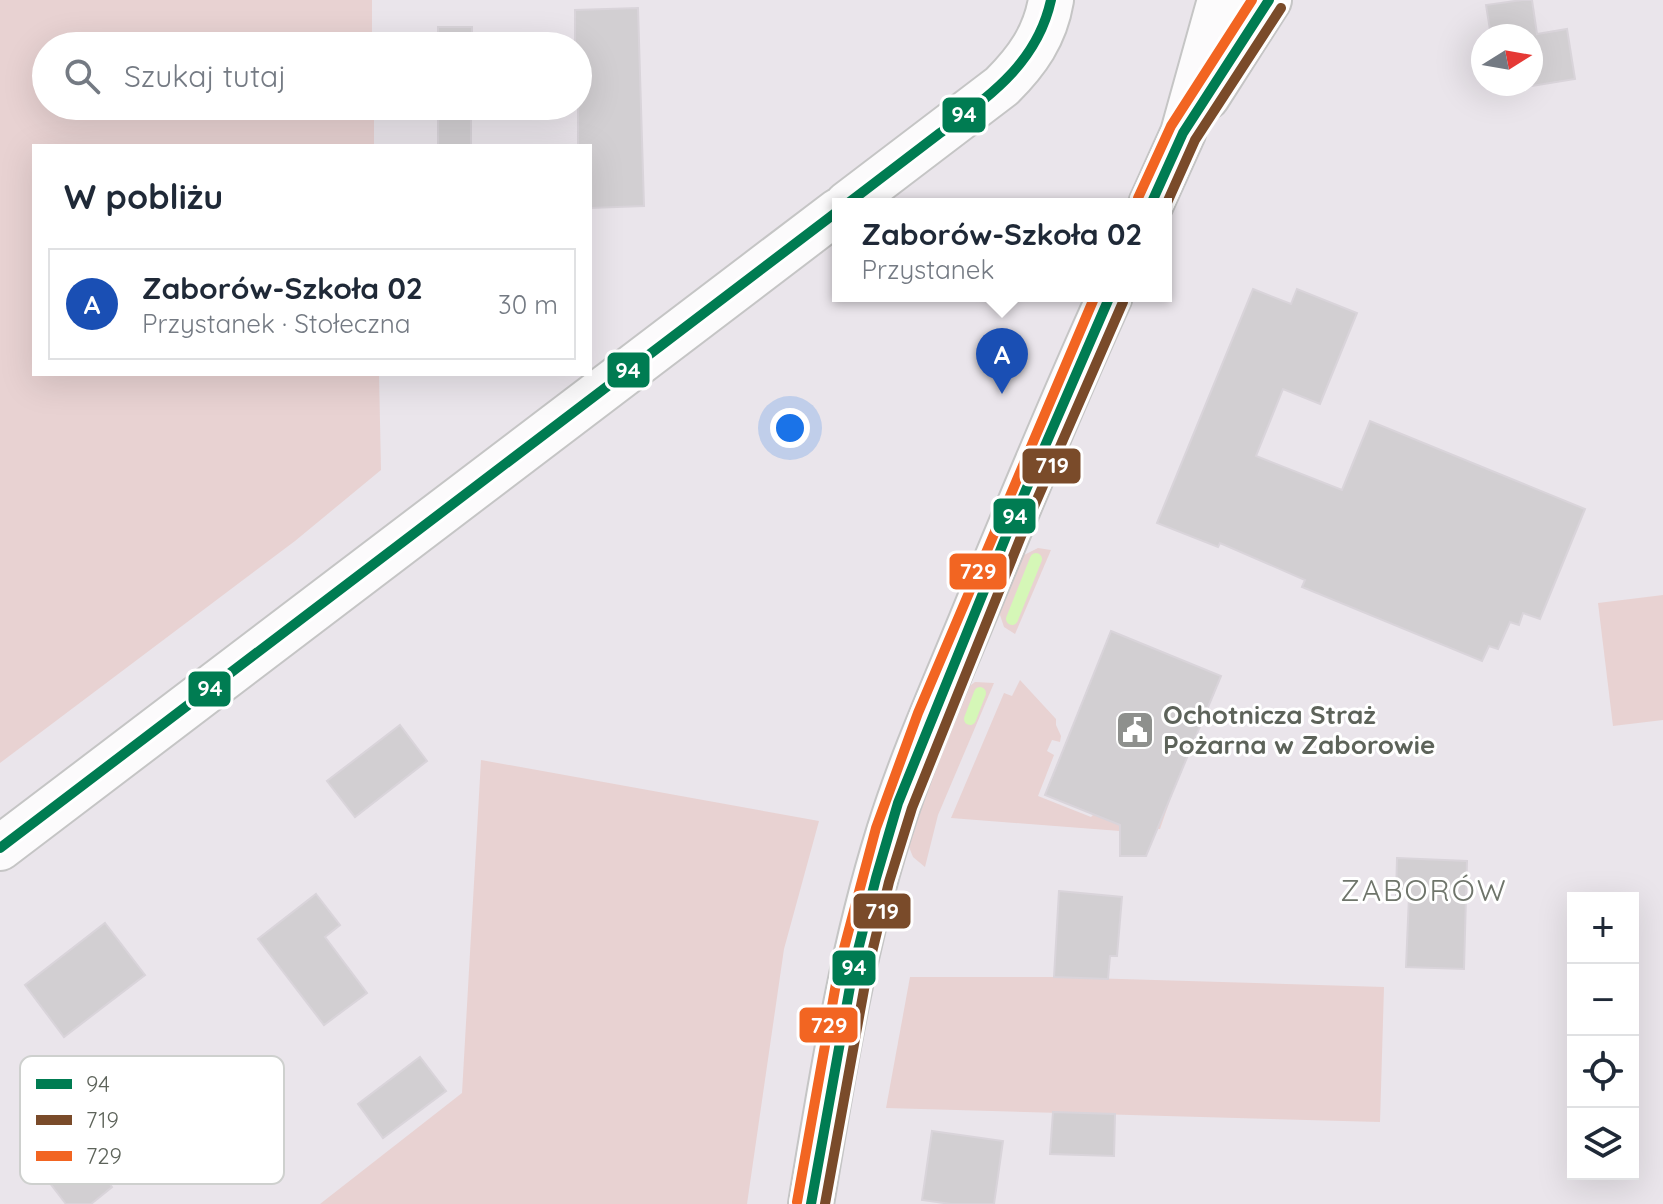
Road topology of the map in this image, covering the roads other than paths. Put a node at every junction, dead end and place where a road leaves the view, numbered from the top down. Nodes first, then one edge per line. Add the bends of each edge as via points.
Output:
1 (1051, 0) edge
2 (1220, 0) edge
3 (1269, 0) edge
4 (1183, 133) junction
5 (855, 198) edge
6 (1154, 198) edge
7 (832, 216) edge
8 (1107, 302) edge
9 (0, 848) edge
10 (811, 1204) edge

1 - 5 main road via 1036,46 1020,68
2 - 4 main road
3 - 4 main road
4 - 6 main road
7 - 9 main road
8 - 10 main road via 923,737 889,832 842,1019

